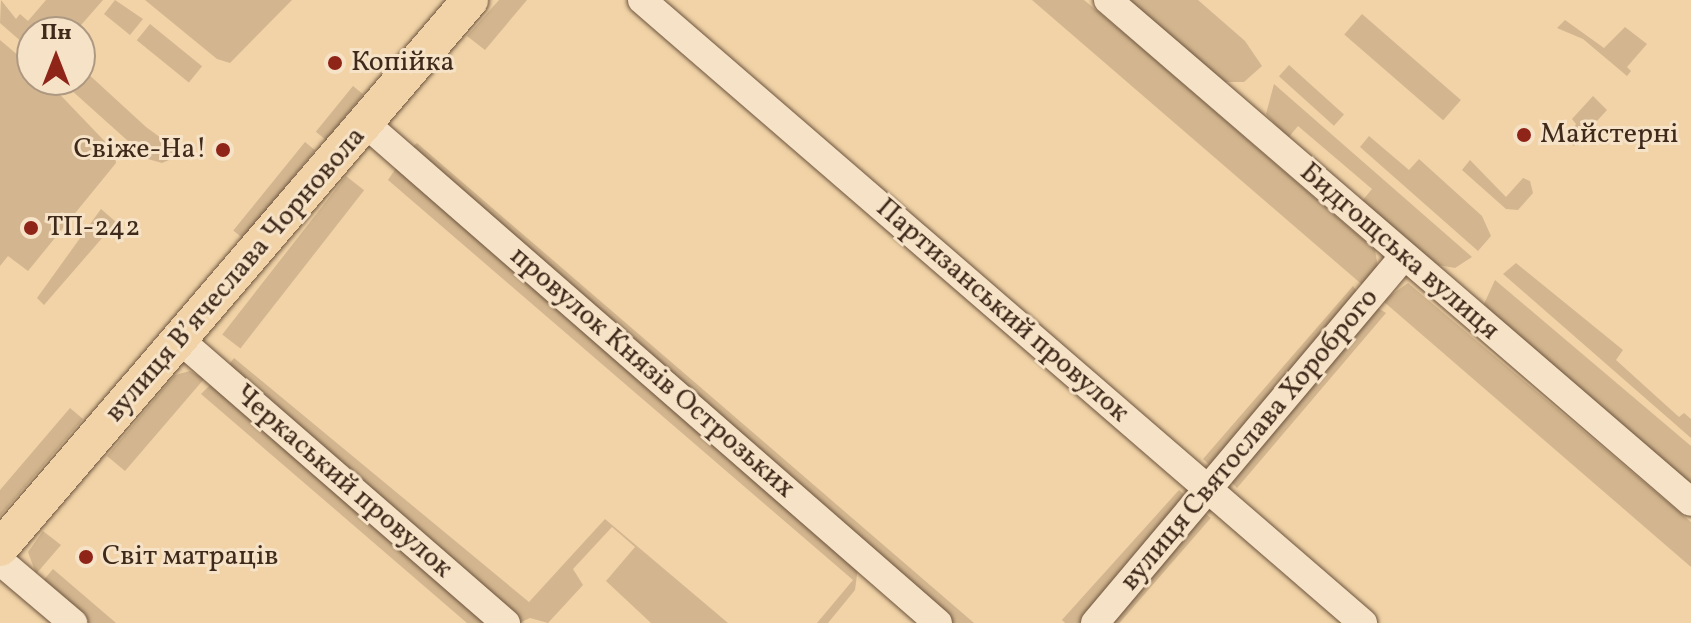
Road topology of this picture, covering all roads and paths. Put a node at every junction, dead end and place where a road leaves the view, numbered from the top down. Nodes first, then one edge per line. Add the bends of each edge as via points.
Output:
1 (470, 0) edge
2 (642, 0) edge
3 (1108, 0) edge
4 (366, 124) junction
5 (1404, 256) junction
6 (180, 340) junction
7 (1209, 490) junction
8 (1691, 502) edge
9 (0, 548) edge
10 (0, 561) edge
11 (73, 623) edge
12 (506, 623) edge
13 (938, 623) edge
14 (1095, 623) edge
15 (1363, 623) edge

1 - 4 main road, вулиця Вʼячеслава Чорновола
2 - 7 street, Партизанський провулок
3 - 5 street, Бидгощська вулиця
4 - 6 main road, вулиця Вʼячеслава Чорновола
4 - 13 street, провулок Князів Острозьких
5 - 7 street, вулиця Святослава Хороброго
5 - 8 street, Бидгощська вулиця
6 - 9 main road, вулиця Вʼячеслава Чорновола
6 - 12 street, Черкаський провулок
7 - 14 street, вулиця Святослава Хороброго
7 - 15 street, Партизанський провулок
10 - 11 street

